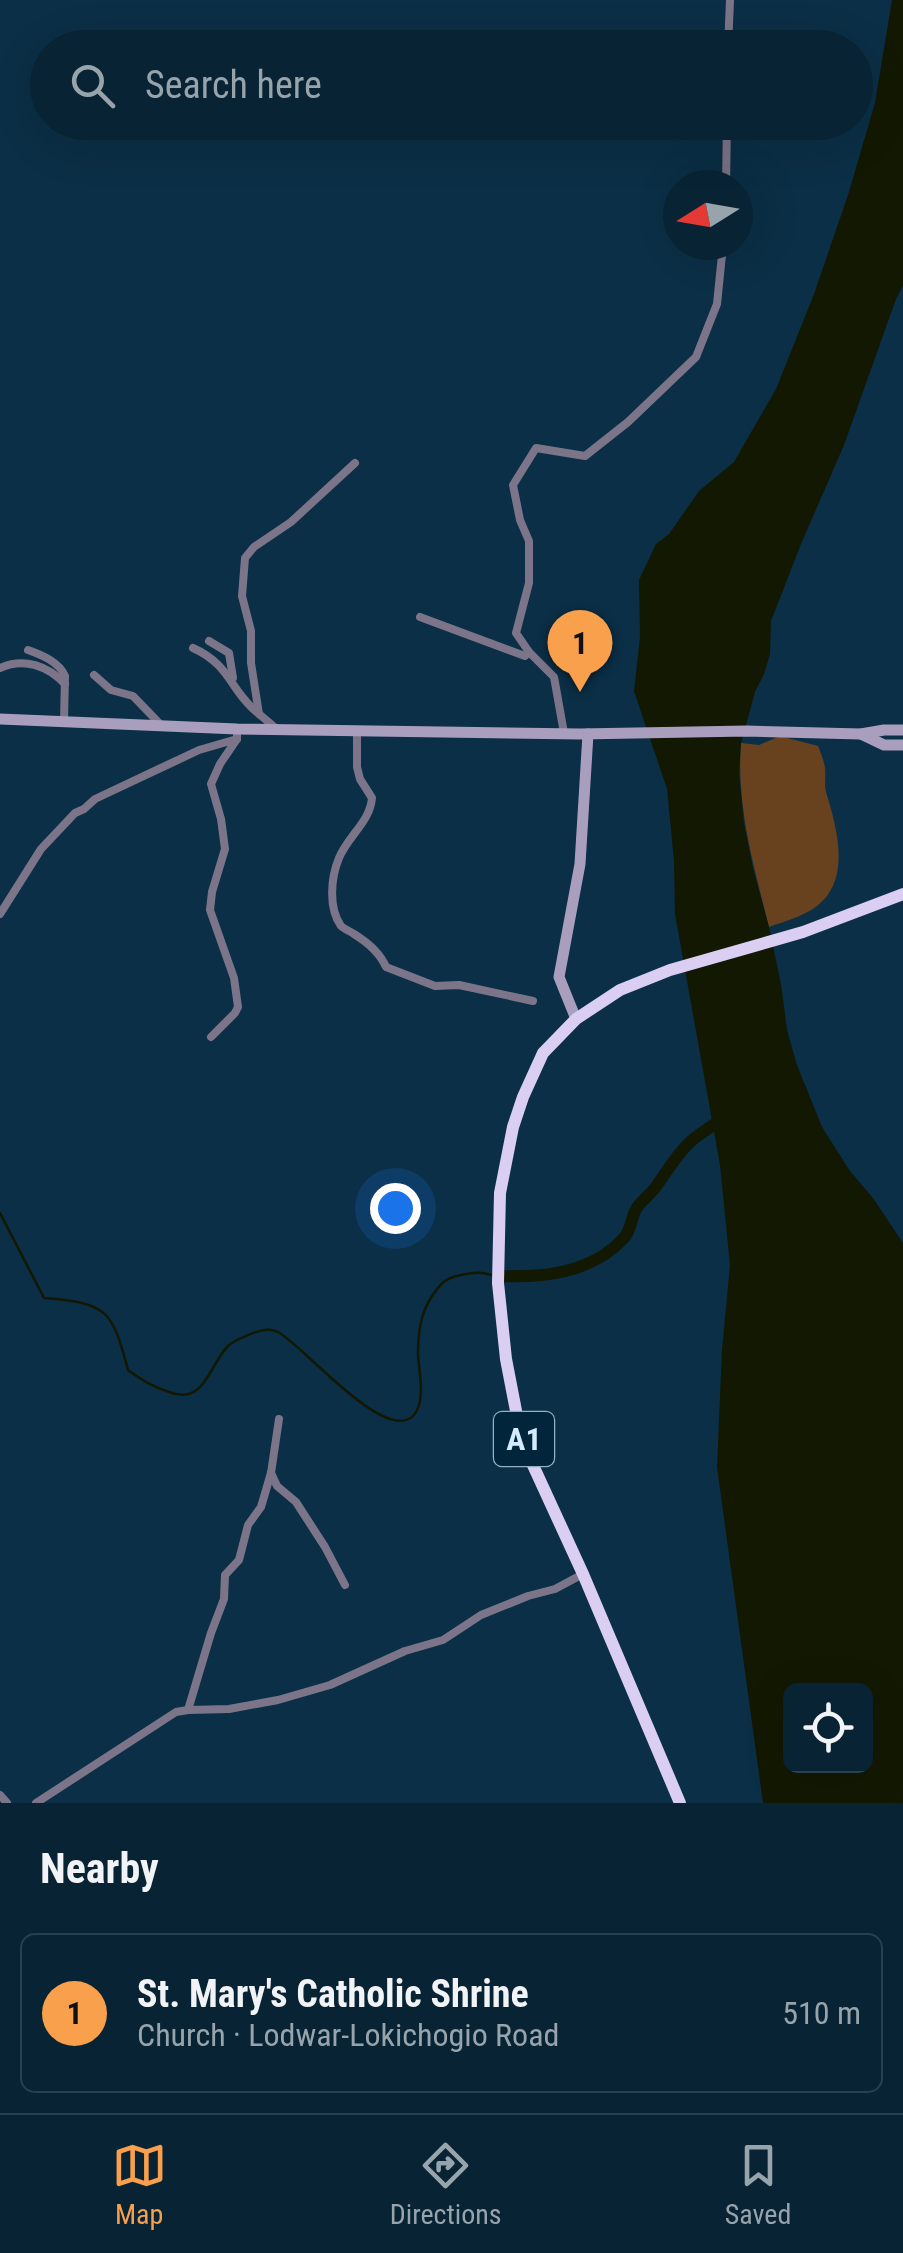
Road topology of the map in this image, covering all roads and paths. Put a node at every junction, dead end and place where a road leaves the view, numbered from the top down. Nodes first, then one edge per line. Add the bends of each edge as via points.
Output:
1 (730, 0) edge
2 (729, 30) edge
3 (727, 140) edge
4 (726, 170) edge
5 (722, 260) edge
6 (354, 463) dead end
7 (420, 618) dead end
8 (209, 641) dead end
9 (193, 648) dead end
10 (28, 650) dead end
11 (529, 652) junction
12 (0, 668) edge
13 (94, 675) dead end
14 (234, 682) junction
15 (65, 684) junction
16 (259, 714) junction
17 (0, 719) edge
18 (64, 721) junction
19 (161, 725) junction
20 (278, 730) junction
21 (357, 730) junction
22 (903, 730) edge
23 (564, 733) junction
24 (237, 734) junction
25 (588, 734) junction
26 (861, 734) junction
27 (903, 745) edge
28 (903, 894) edge
29 (0, 914) edge
30 (533, 1001) dead end
31 (576, 1019) junction
32 (211, 1038) dead end
33 (279, 1420) dead end
34 (271, 1474) junction
35 (583, 1574) junction
36 (344, 1586) dead end
37 (188, 1710) junction
38 (0, 1794) edge
39 (6, 1803) edge
40 (36, 1803) edge
41 (680, 1803) edge

1 - 2 street
3 - 4 street
5 - 11 street via 718,304 696,357 585,456 536,448 513,485 529,542 529,582 516,634
6 - 16 street via 245,558 242,596
7 - 11 street via 525,656
8 - 14 street via 229,652
9 - 14 street
10 - 15 street via 59,666
11 - 23 street via 554,677
12 - 15 street via 12,662 47,667
13 - 19 street via 111,690 133,696
14 - 16 street via 242,701
15 - 18 street
16 - 20 street
17 - 18 main road
18 - 19 main road
19 - 24 main road
20 - 21 main road
20 - 24 main road
21 - 23 main road
21 - 30 street via 357,768 372,806 339,858 332,900 342,928 370,946 386,967 412,978
22 - 26 main road
23 - 25 main road
24 - 29 street via 75,813 41,849
24 - 32 street via 211,784 225,849 210,910 238,1007
25 - 26 main road
25 - 31 main road via 580,864 559,977
26 - 27 main road
28 - 31 highway, A1 via 670,970 620,990
31 - 35 highway, A1 via 544,1053 518,1112 500,1193 498,1283 523,1437
33 - 34 street
34 - 36 street via 325,1546
34 - 37 street via 239,1560 225,1575 224,1599
35 - 37 street via 330,1685 229,1710
35 - 41 highway, A1
37 - 40 street via 170,1715
38 - 39 street

